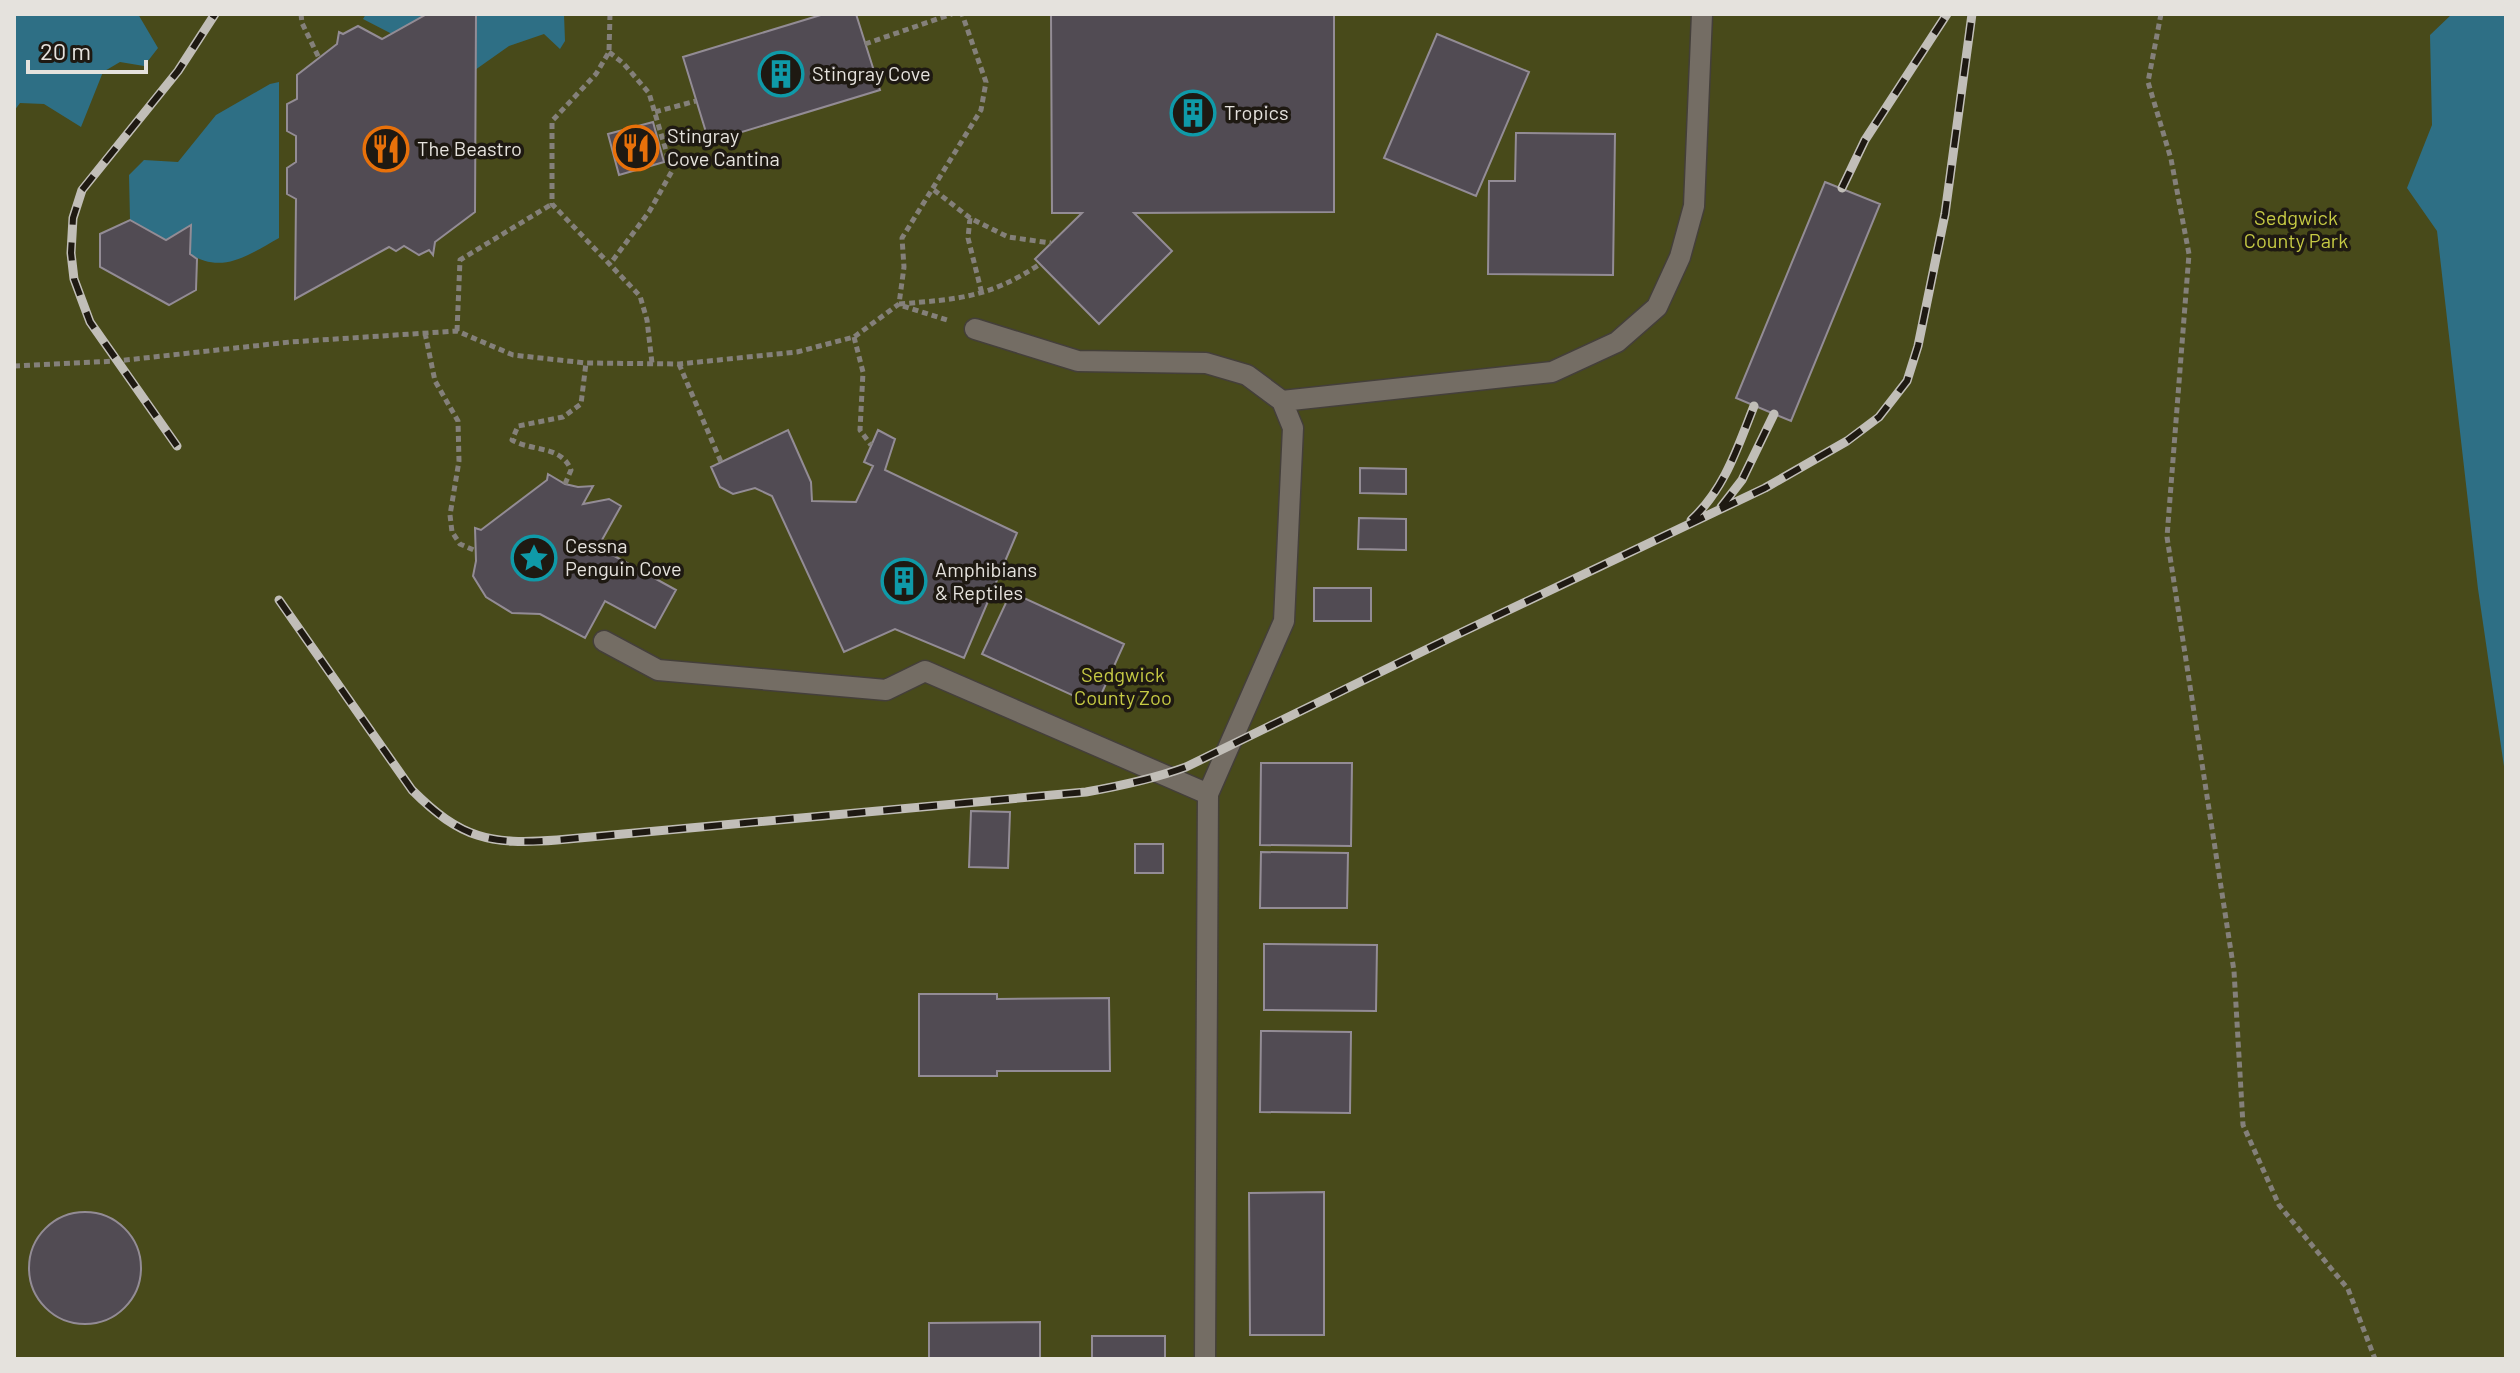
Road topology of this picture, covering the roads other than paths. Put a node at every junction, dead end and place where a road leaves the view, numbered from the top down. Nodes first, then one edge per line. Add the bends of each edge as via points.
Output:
1 (1702, 14) edge
2 (975, 329) road end
3 (1282, 401) junction
4 (604, 641) dead end
5 (1208, 794) junction
6 (1205, 1359) edge

1 - 3 lane via 1694,206 1680,257 1657,307 1617,342 1552,372
2 - 3 lane via 1078,361 1206,363 1247,375
3 - 5 lane via 1293,428 1284,621
4 - 5 lane via 658,670 886,690 925,671
5 - 6 lane

